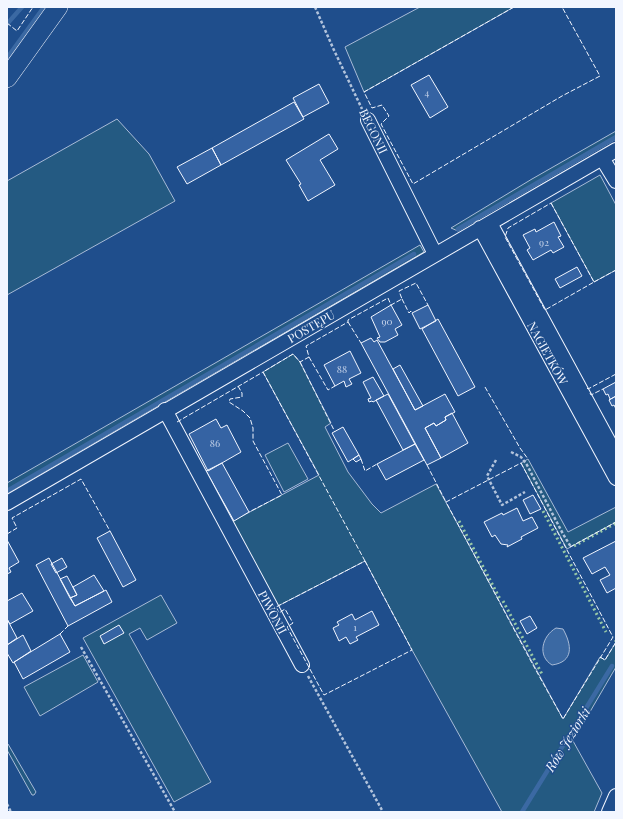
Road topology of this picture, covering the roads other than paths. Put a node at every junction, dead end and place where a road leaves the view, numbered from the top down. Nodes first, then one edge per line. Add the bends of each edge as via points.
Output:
1 (58, 7) edge
2 (7, 78) edge
3 (368, 120) road end
4 (616, 150) edge
5 (602, 158) junction
6 (616, 181) edge
7 (485, 225) junction
8 (435, 254) junction
9 (165, 410) junction
10 (616, 455) edge
11 (616, 478) edge
12 (7, 503) edge
13 (302, 665) road end
14 (616, 796) edge
15 (609, 812) edge

1 - 2 street
3 - 8 street, BEGONII
4 - 5 street, POSTĘPU
5 - 6 street
5 - 7 street, POSTĘPU
7 - 8 street, POSTĘPU
7 - 10 street, NAGIETKÓW
7 - 11 street, NAGIETKÓW
8 - 9 street, POSTĘPU
9 - 12 street, POSTĘPU
9 - 13 street, PIWONII
14 - 15 street

